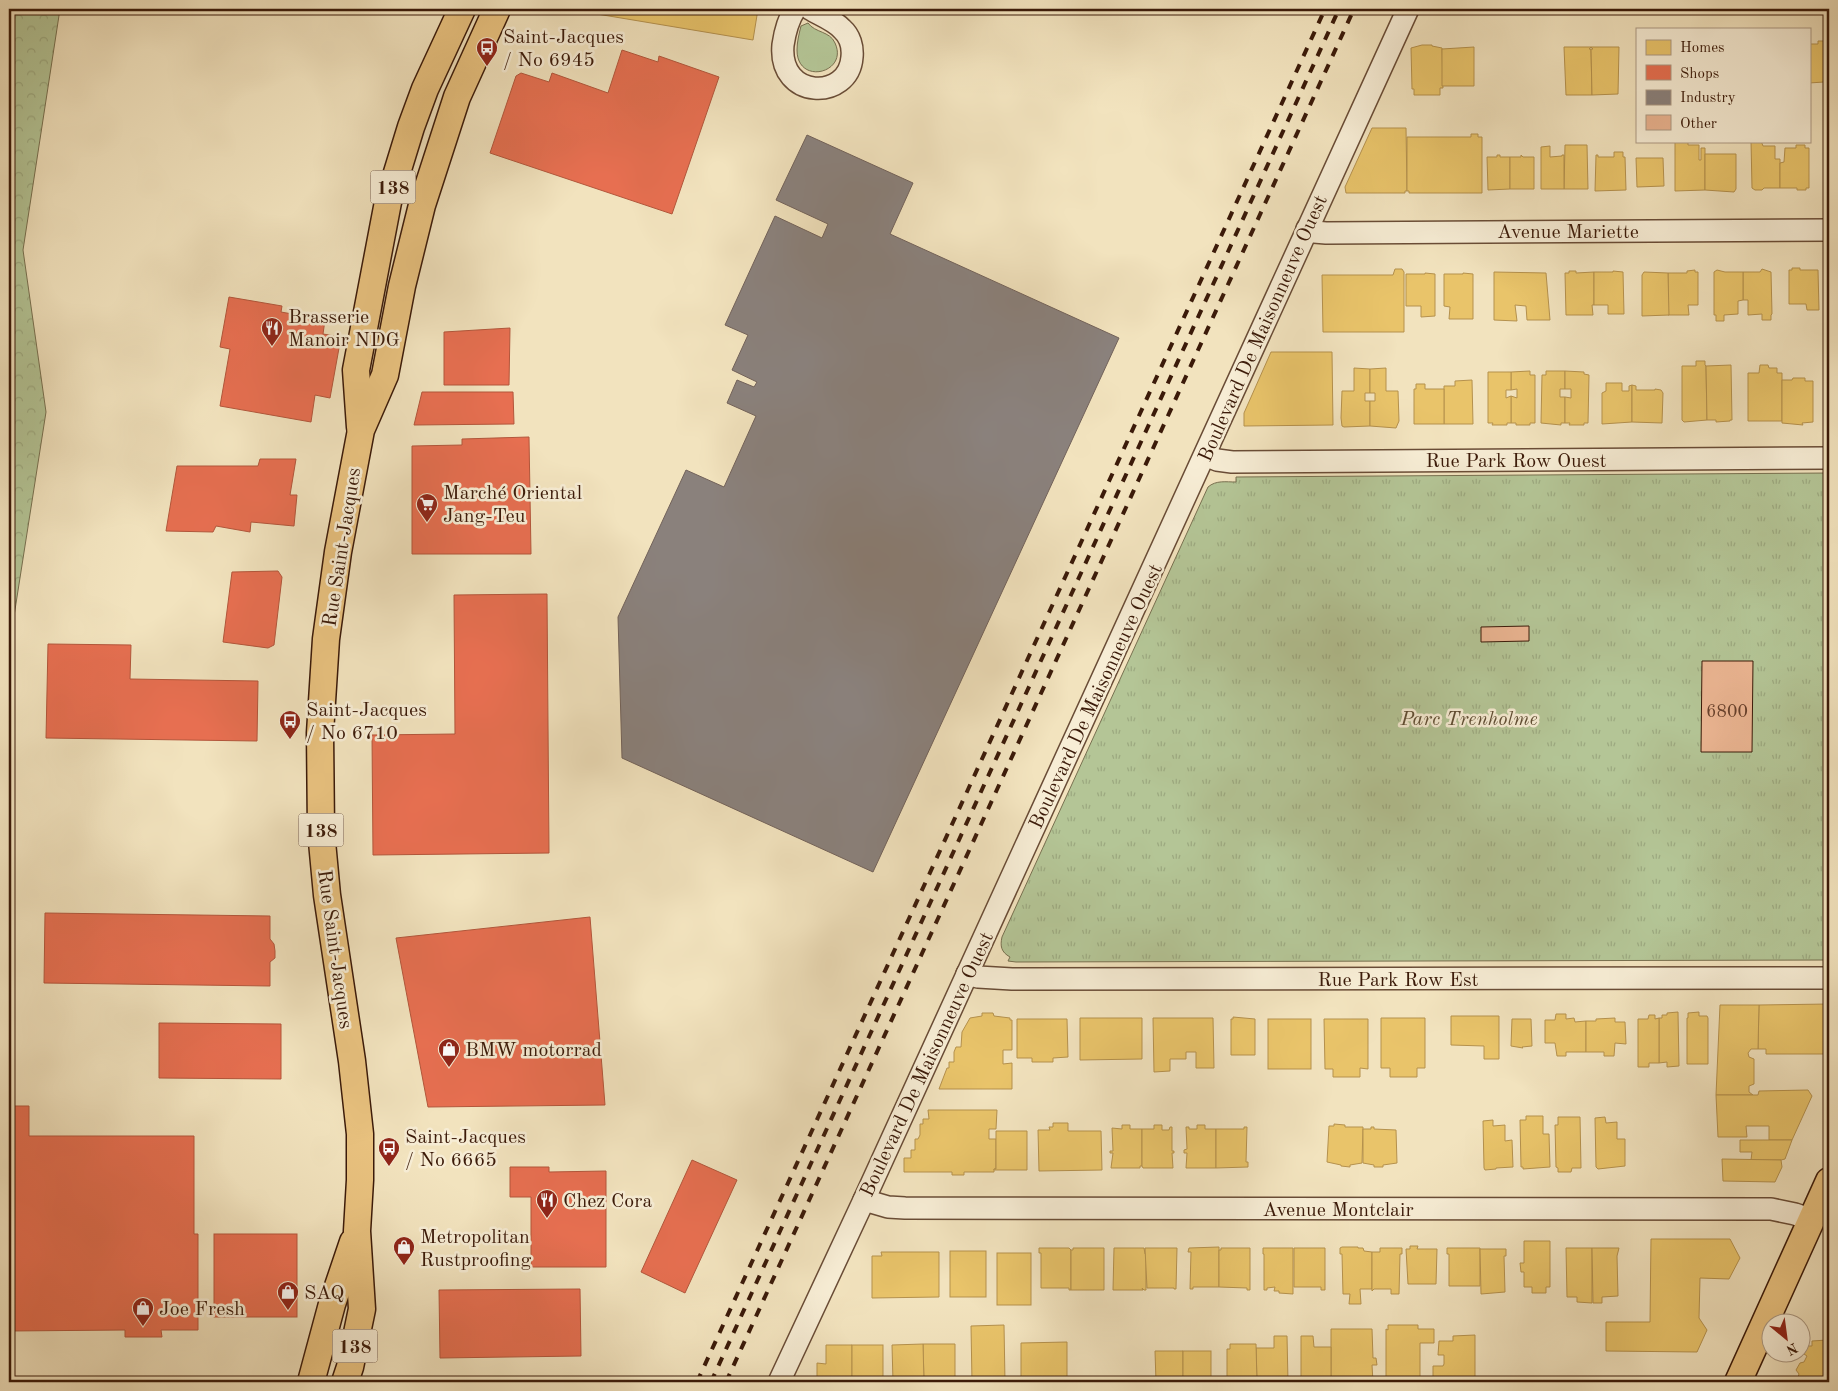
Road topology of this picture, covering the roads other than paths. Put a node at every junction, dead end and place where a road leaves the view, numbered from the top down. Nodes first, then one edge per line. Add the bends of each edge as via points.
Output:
1 (462, 9) edge
2 (497, 9) edge
3 (795, 9) edge
4 (810, 9) edge
5 (1408, 9) edge
6 (1307, 228) junction
7 (1829, 230) edge
8 (361, 430) junction
9 (1205, 455) junction
10 (1829, 458) edge
11 (967, 974) junction
12 (1829, 978) edge
13 (1829, 1181) edge
14 (864, 1200) junction
15 (1812, 1220) junction
16 (357, 1231) junction
17 (311, 1382) edge
18 (345, 1382) edge
19 (778, 1382) edge
20 (1738, 1382) edge

1 - 8 main road, Rue Saint-Jacques / 138 via 417,111 388,202 356,370
2 - 8 main road, Rue Saint-Jacques / 138 via 457,97 432,169 406,264 385,375
3 - 4 street via 787,21 782,54 784,65 799,84 822,88 842,79 852,60 852,49 843,29
5 - 6 street, Boulevard De Maisonneuve Ouest
6 - 7 street, Avenue Mariette via 1326,233
6 - 9 street, Boulevard De Maisonneuve Ouest
8 - 16 main road, Rue Saint-Jacques / 138 via 338,552 326,639 319,783 327,895 360,1134
9 - 10 street, Rue Park Row Ouest via 1232,462
9 - 11 street, Boulevard De Maisonneuve Ouest
11 - 12 street, Rue Park Row Est via 1012,979
11 - 14 street, Boulevard De Maisonneuve Ouest
13 - 15 main road
14 - 15 street, Avenue Montclair via 905,1208 1771,1209
14 - 19 street, Boulevard De Maisonneuve Ouest
15 - 20 main road
16 - 17 main road, Rue Saint-Jacques / 138 via 332,1304
16 - 18 main road, Rue Saint-Jacques / 138 via 362,1308

